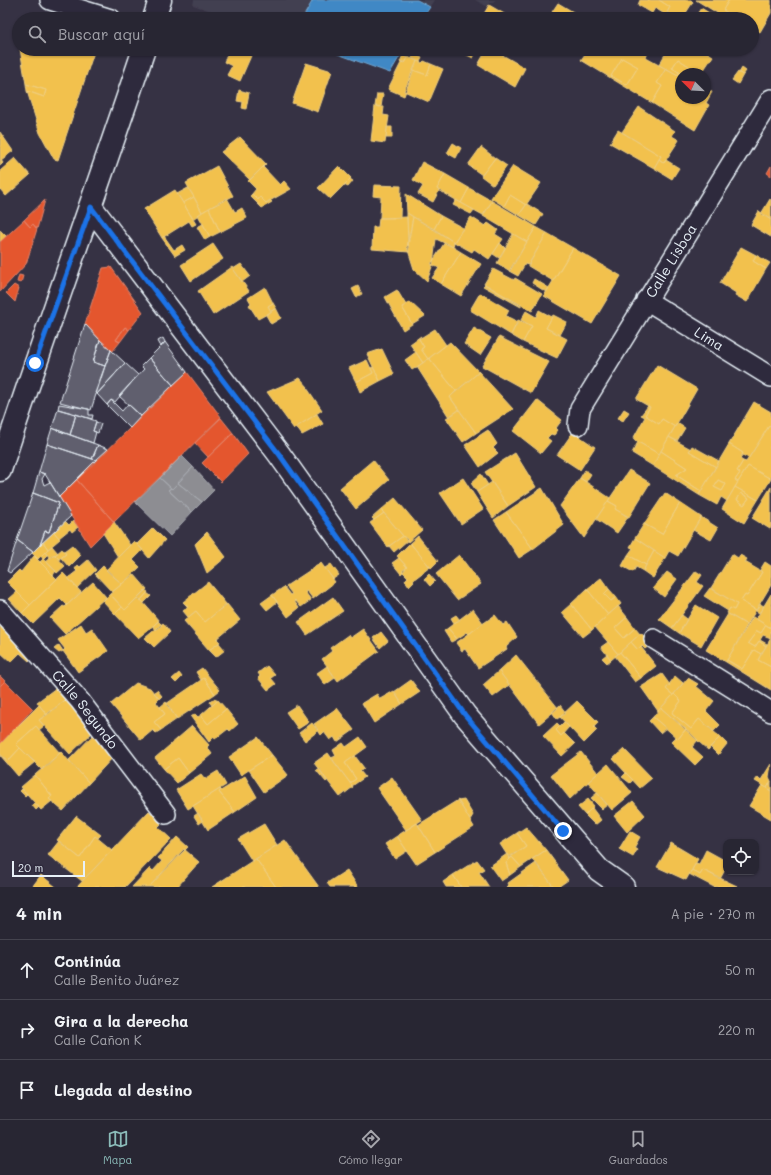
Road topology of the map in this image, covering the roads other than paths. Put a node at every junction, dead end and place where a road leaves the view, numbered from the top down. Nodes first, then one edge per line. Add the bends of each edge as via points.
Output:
1 (50, 0) edge
2 (160, 0) edge
3 (89, 12) edge
4 (156, 12) edge
5 (142, 56) edge
6 (771, 99) edge
7 (91, 207) junction
8 (646, 300) junction
9 (771, 378) edge
10 (578, 425) dead end
11 (0, 470) edge
12 (0, 610) edge
13 (654, 639) dead end
14 (771, 712) edge
15 (166, 814) dead end
16 (623, 887) edge

1 - 3 street
2 - 4 street
5 - 7 street
6 - 8 street, Calle Lisboa
7 - 11 street
7 - 16 street via 279,454 465,715 598,870
8 - 9 street, Lima
8 - 10 street, Calle Lisboa via 580,409
12 - 15 street, Calle Segundo via 80,701
13 - 14 street

